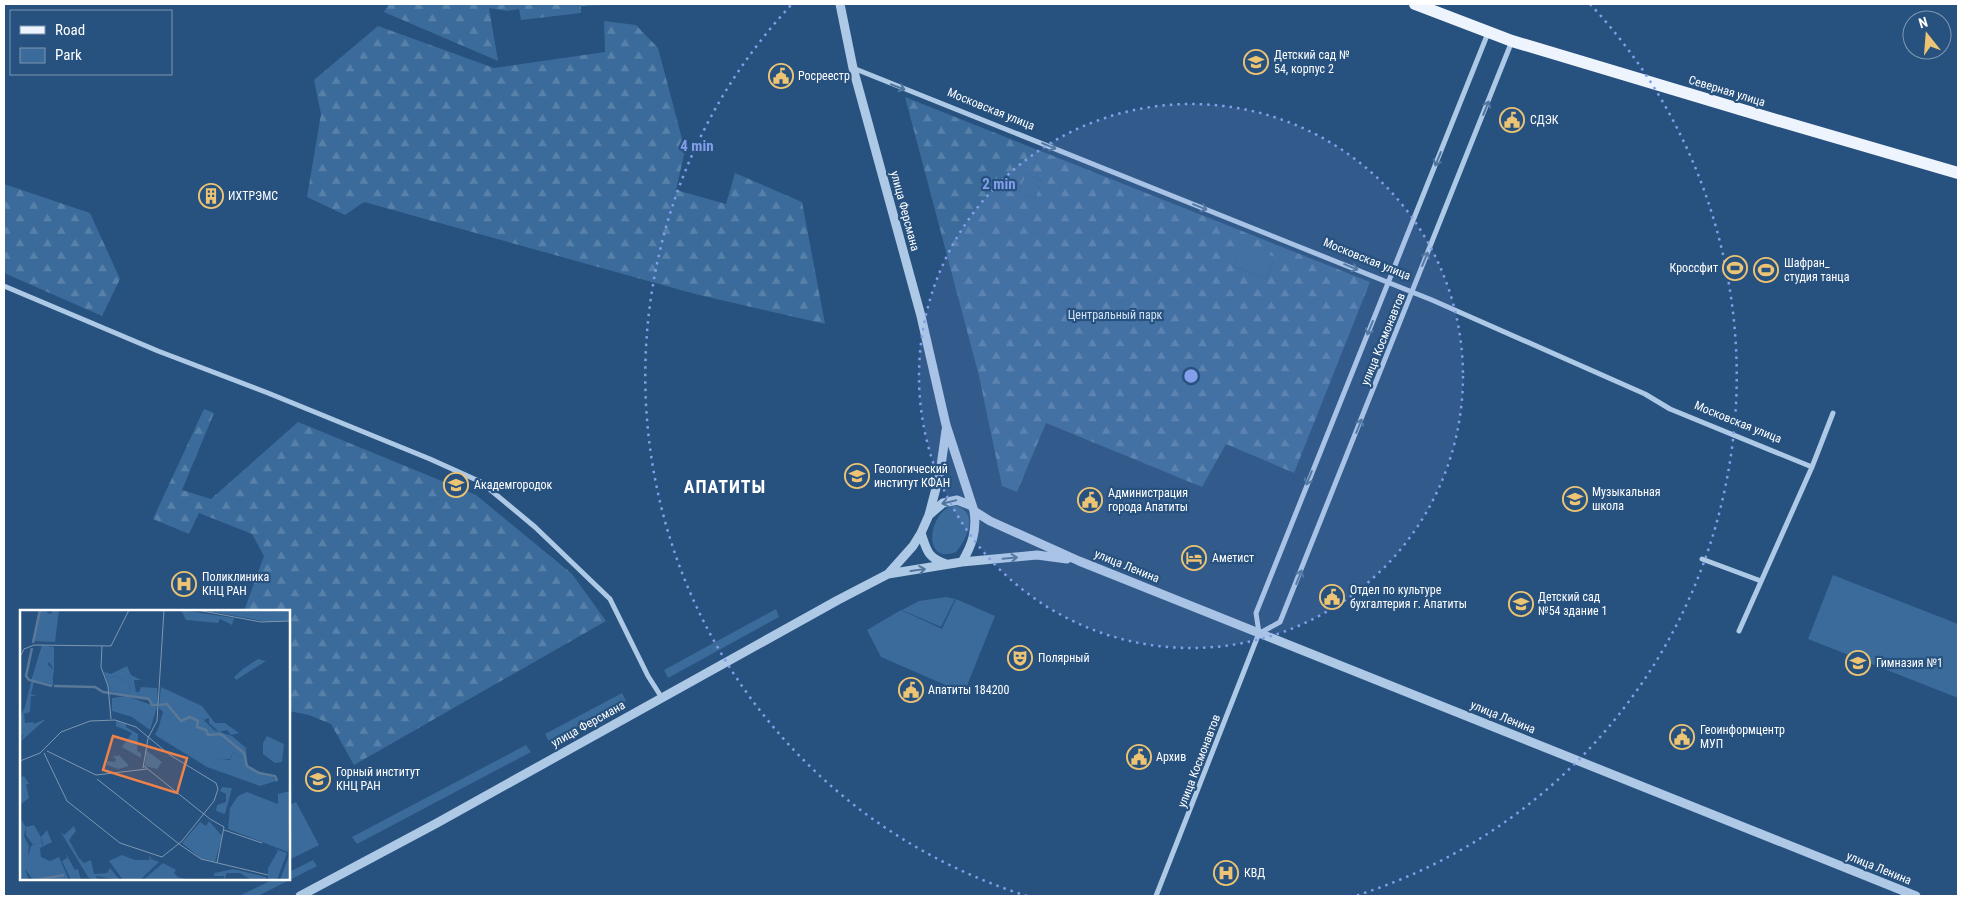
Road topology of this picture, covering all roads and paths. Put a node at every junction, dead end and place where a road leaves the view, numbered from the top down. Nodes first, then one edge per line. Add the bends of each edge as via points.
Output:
1 (840, 4) edge
2 (1415, 4) edge
3 (1488, 32) junction
4 (1512, 40) junction
5 (853, 68) junction
6 (1958, 173) edge
7 (1389, 282) junction
8 (4, 286) edge
9 (1412, 292) junction
10 (1833, 413) dead end
11 (946, 424) junction
12 (1812, 467) junction
13 (973, 508) junction
14 (929, 515) junction
15 (922, 533) junction
16 (1702, 558) dead end
17 (1079, 561) junction
18 (962, 562) junction
19 (948, 565) junction
20 (888, 574) junction
21 (1761, 581) junction
22 (1739, 631) dead end
23 (1259, 633) junction
24 (662, 698) junction
25 (300, 896) edge
26 (1156, 896) edge
27 (1916, 896) edge

1 - 5 street, улица Ферсмана
2 - 3 main road
3 - 4 main road, Северная улица
3 -> 7 street, улица Космонавтов
4 - 6 main road, Северная улица
9 -> 4 street, улица Космонавтов
5 -> 7 street, Московская улица
5 - 11 street, улица Ферсмана via 921,316
7 - 9 street, Московская улица
7 -> 23 street, улица Космонавтов via 1256,613
8 - 24 street via 481,482 535,527 610,599
9 - 12 street, Московская улица via 1644,394 1670,409
23 -> 9 street, улица Космонавтов via 1280,622
10 - 12 street
11 - 13 street, улица Ферсмана
11 - 14 street, улица Ферсмана via 940,473
12 - 21 street
13 -> 14 street via 957,500 943,503
13 - 17 street, улица Ленина via 990,522
13 - 18 street via 976,521 974,539
14 - 15 street
15 - 19 street via 925,547 933,559
15 - 20 street, улица Ферсмана
16 - 21 street
18 -> 17 street, улица Ленина via 1038,556
17 - 23 street, улица Ленина
18 - 19 street
20 -> 19 street, улица Ферсмана
20 - 24 street, улица Ферсмана
21 - 22 street
23 - 26 street, улица Космонавтов
23 - 27 street, улица Ленина
24 - 25 street, улица Ферсмана

